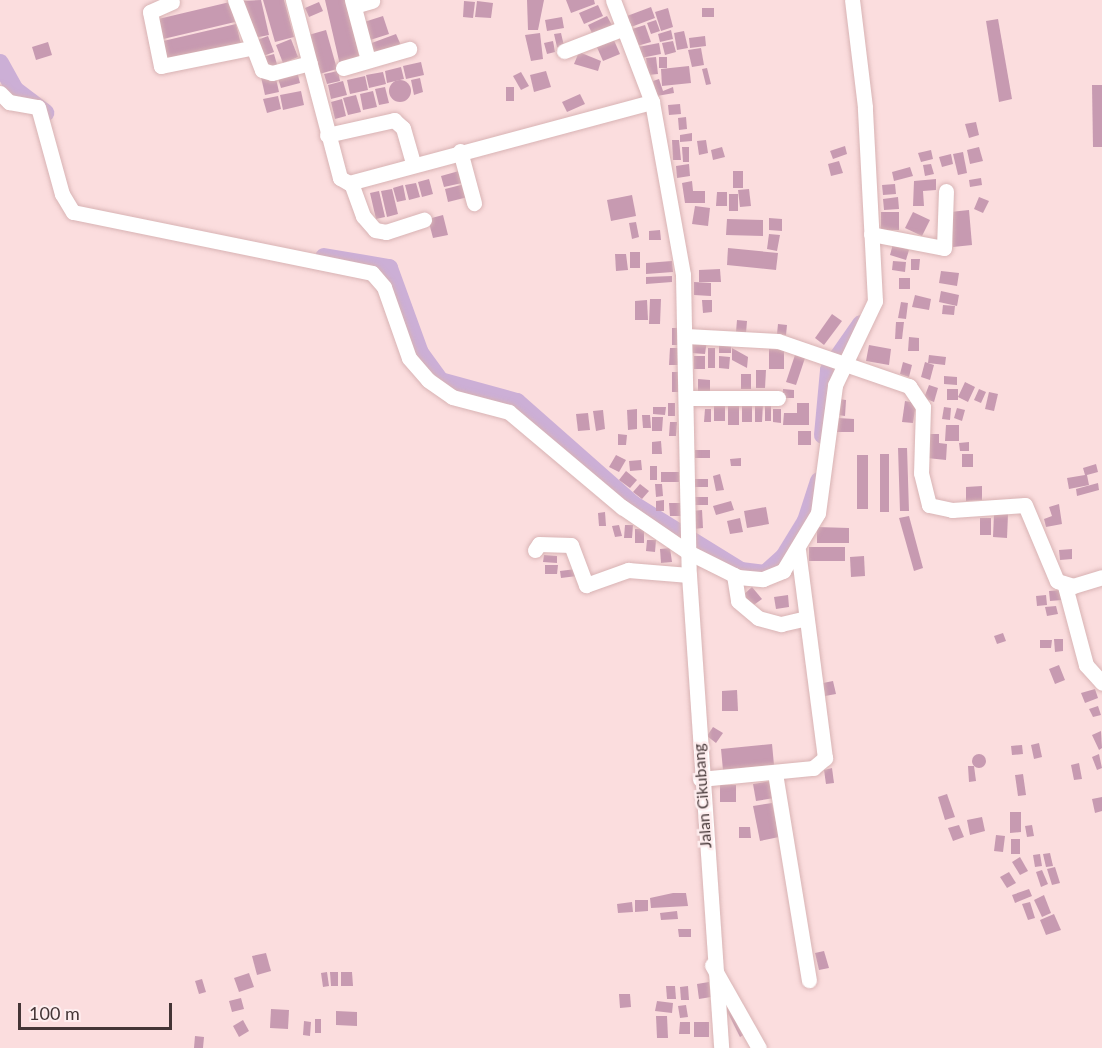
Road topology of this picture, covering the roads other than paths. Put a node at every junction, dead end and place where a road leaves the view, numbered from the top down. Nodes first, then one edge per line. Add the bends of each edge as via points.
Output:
1 (235, 0) edge
2 (292, 0) edge
3 (614, 0) edge
4 (852, 0) edge
5 (175, 1) edge
6 (372, 2) dead end
7 (353, 3) edge
8 (624, 28) junction
9 (250, 48) junction
10 (409, 49) dead end
11 (564, 51) dead end
12 (368, 60) junction
13 (310, 63) junction
14 (344, 68) dead end
15 (0, 93) edge
16 (651, 102) junction
17 (327, 135) junction
18 (460, 151) junction
19 (413, 163) junction
20 (351, 183) junction
21 (946, 191) dead end
22 (474, 203) dead end
23 (424, 220) dead end
24 (871, 234) junction
25 (686, 336) junction
26 (834, 363) junction
27 (686, 398) junction
28 (778, 398) dead end
29 (688, 542) junction
30 (535, 550) dead end
31 (798, 551) junction
32 (688, 574) junction
33 (734, 575) junction
34 (1102, 577) edge
35 (1065, 586) junction
36 (806, 618) junction
37 (1102, 683) edge
38 (775, 773) junction
39 (700, 779) junction
40 (712, 964) junction
41 (809, 980) dead end
42 (721, 1048) edge
43 (759, 1048) edge

1 - 9 street
2 - 13 street
3 - 8 street, Jalan Cikubang
4 - 24 street via 865,106
5 - 9 street via 150,12 161,66
6 - 7 street
7 - 12 street
8 - 11 street
8 - 16 street, Jalan Cikubang
9 - 13 street via 266,72
10 - 12 street
12 - 14 street
13 - 17 street
15 - 29 street via 38,106 65,203 73,212 372,273 384,287 409,358 428,380 452,397 509,412 622,507
16 - 18 street
16 - 25 street, Jalan Cikubang via 677,228
17 - 19 street via 394,120 403,128
17 - 20 street via 340,178
18 - 19 street
18 - 22 street
19 - 20 street
20 - 23 street via 363,216 375,230 386,232
21 - 24 street via 944,248
24 - 26 street via 875,301
25 - 26 street via 769,340
25 - 27 street, Jalan Cikubang
26 - 31 street via 824,494
26 - 35 street via 918,394 923,413 921,473 929,505 952,510 1025,505 1036,521 1055,578
27 - 28 street
27 - 29 street, Jalan Cikubang
29 - 32 street, Jalan Cikubang
29 - 33 street
30 - 32 street via 539,544 571,545 586,585 628,570
31 - 33 street via 777,575 753,580
31 - 36 street
32 - 39 street, Jalan Cikubang
33 - 36 street via 738,601 758,618 781,624
34 - 35 street
35 - 37 street via 1086,665
36 - 38 street via 825,758 813,768
38 - 39 street
38 - 41 street
39 - 40 street, Jalan Cikubang
40 - 42 street, Jalan Cikubang
40 - 43 street

